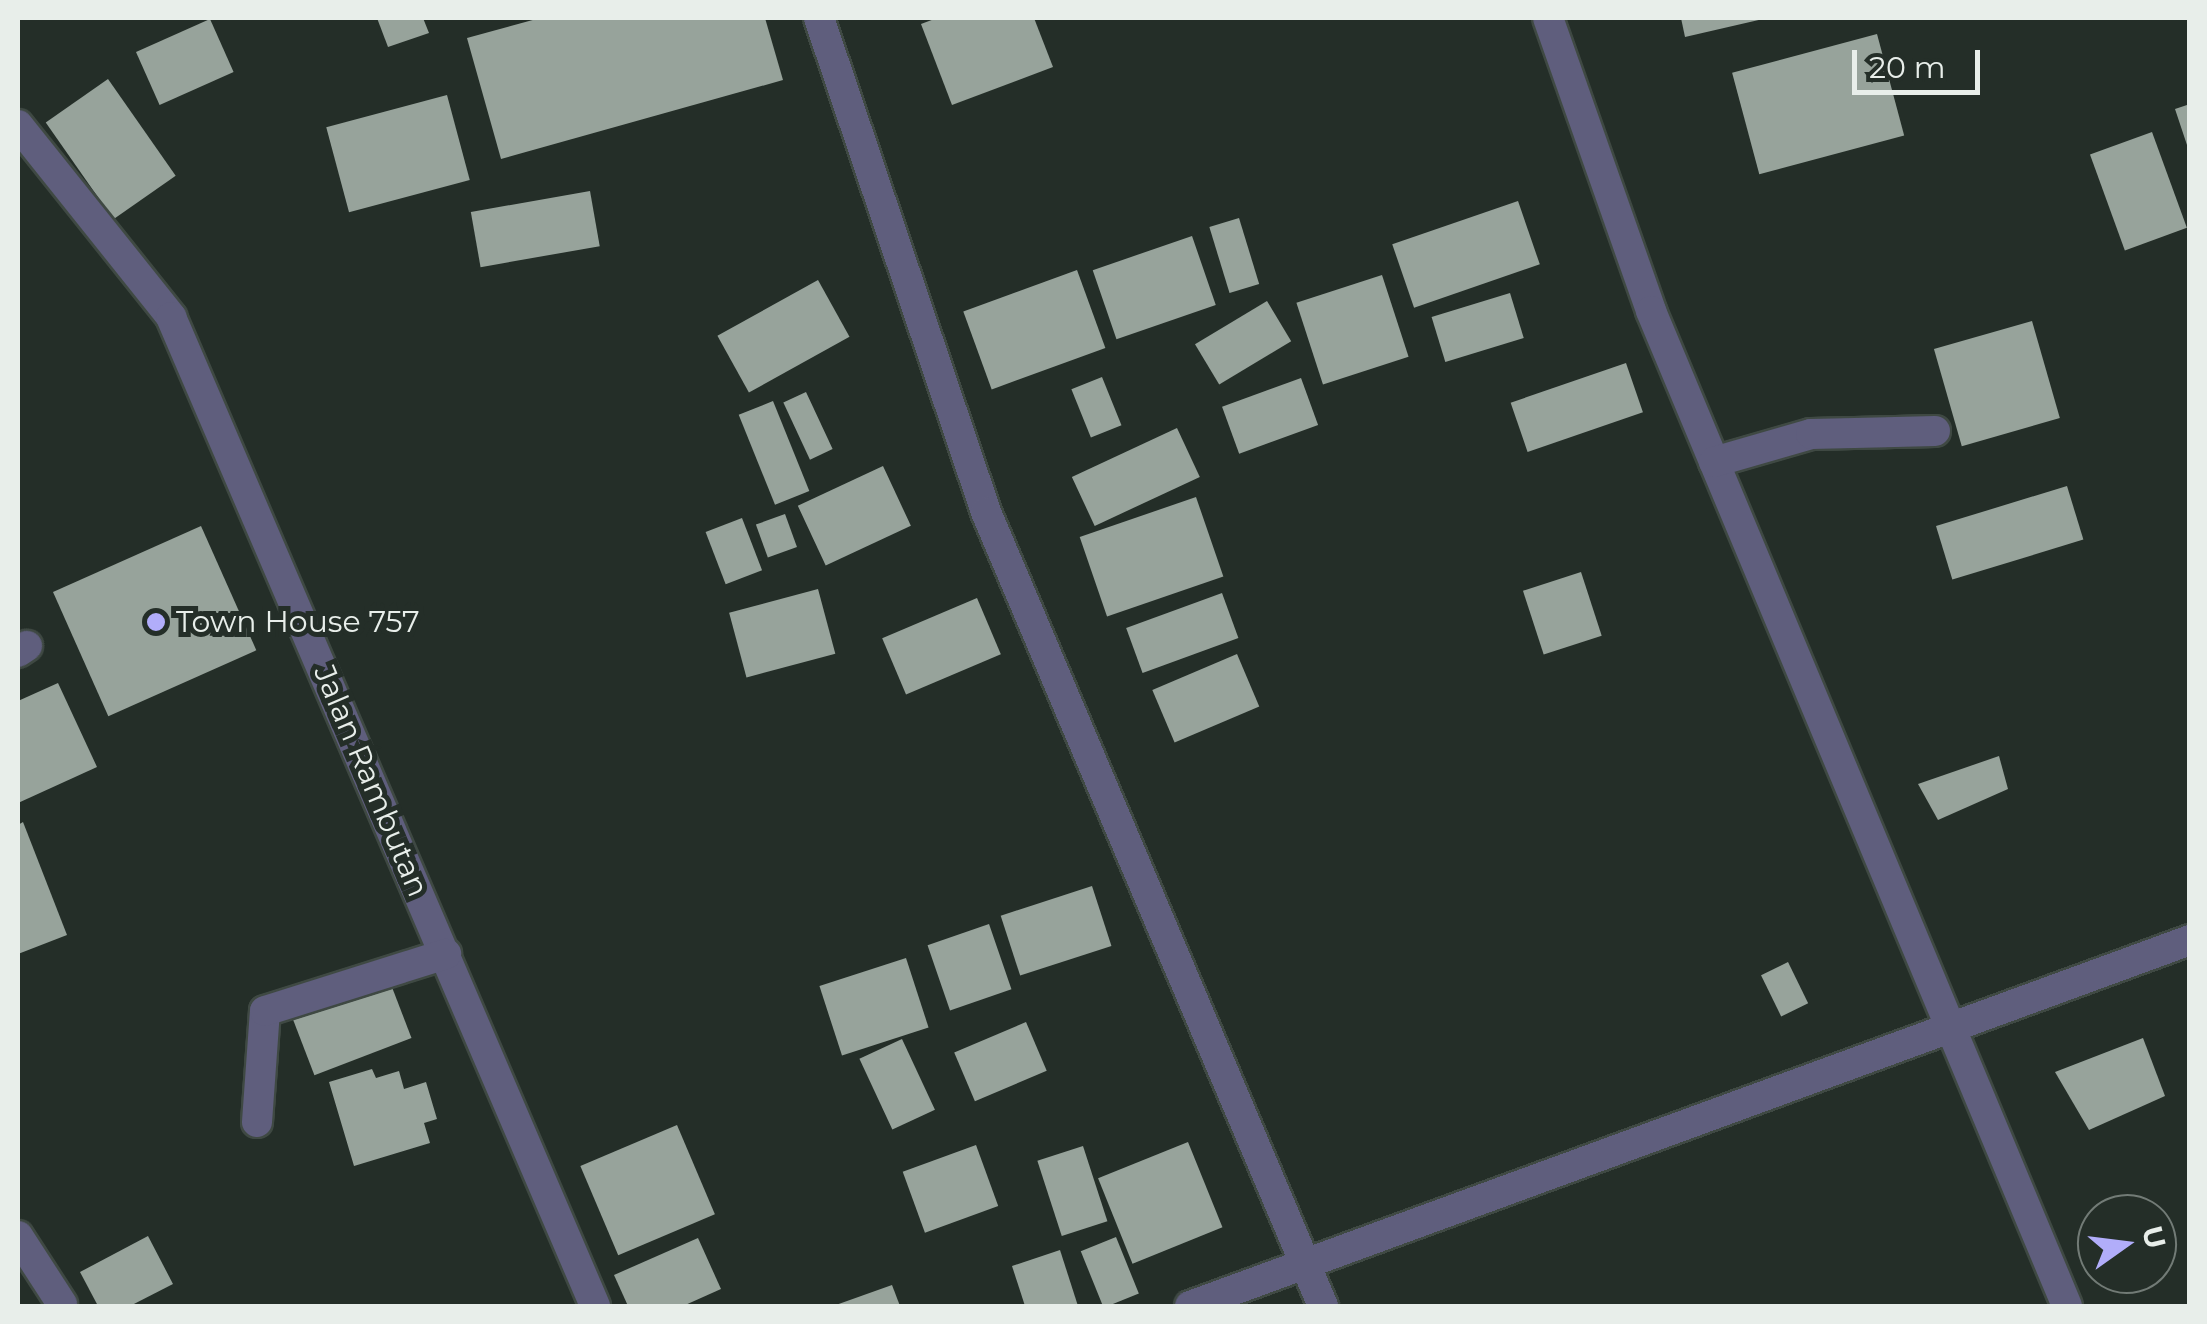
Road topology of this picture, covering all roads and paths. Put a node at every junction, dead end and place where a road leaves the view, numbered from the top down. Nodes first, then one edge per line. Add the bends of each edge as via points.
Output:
1 (819, 18) edge
2 (1548, 18) edge
3 (18, 125) edge
4 (1934, 431) dead end
5 (1714, 462) junction
6 (2190, 940) edge
7 (446, 954) junction
8 (1946, 1035) junction
9 (258, 1122) dead end
10 (18, 1236) edge
11 (1304, 1264) junction
12 (62, 1304) edge
13 (595, 1306) edge
14 (1190, 1306) edge
15 (1323, 1306) edge
16 (2066, 1306) edge

1 - 11 street via 986,512
2 - 5 street
3 - 7 street, Jalan Rambutan via 171,316
4 - 5 street via 1811,434
5 - 8 street
6 - 8 street
7 - 9 street via 265,1012
7 - 13 street, Jalan Rambutan
8 - 11 street
8 - 16 street
10 - 12 street
11 - 14 street
11 - 15 street

